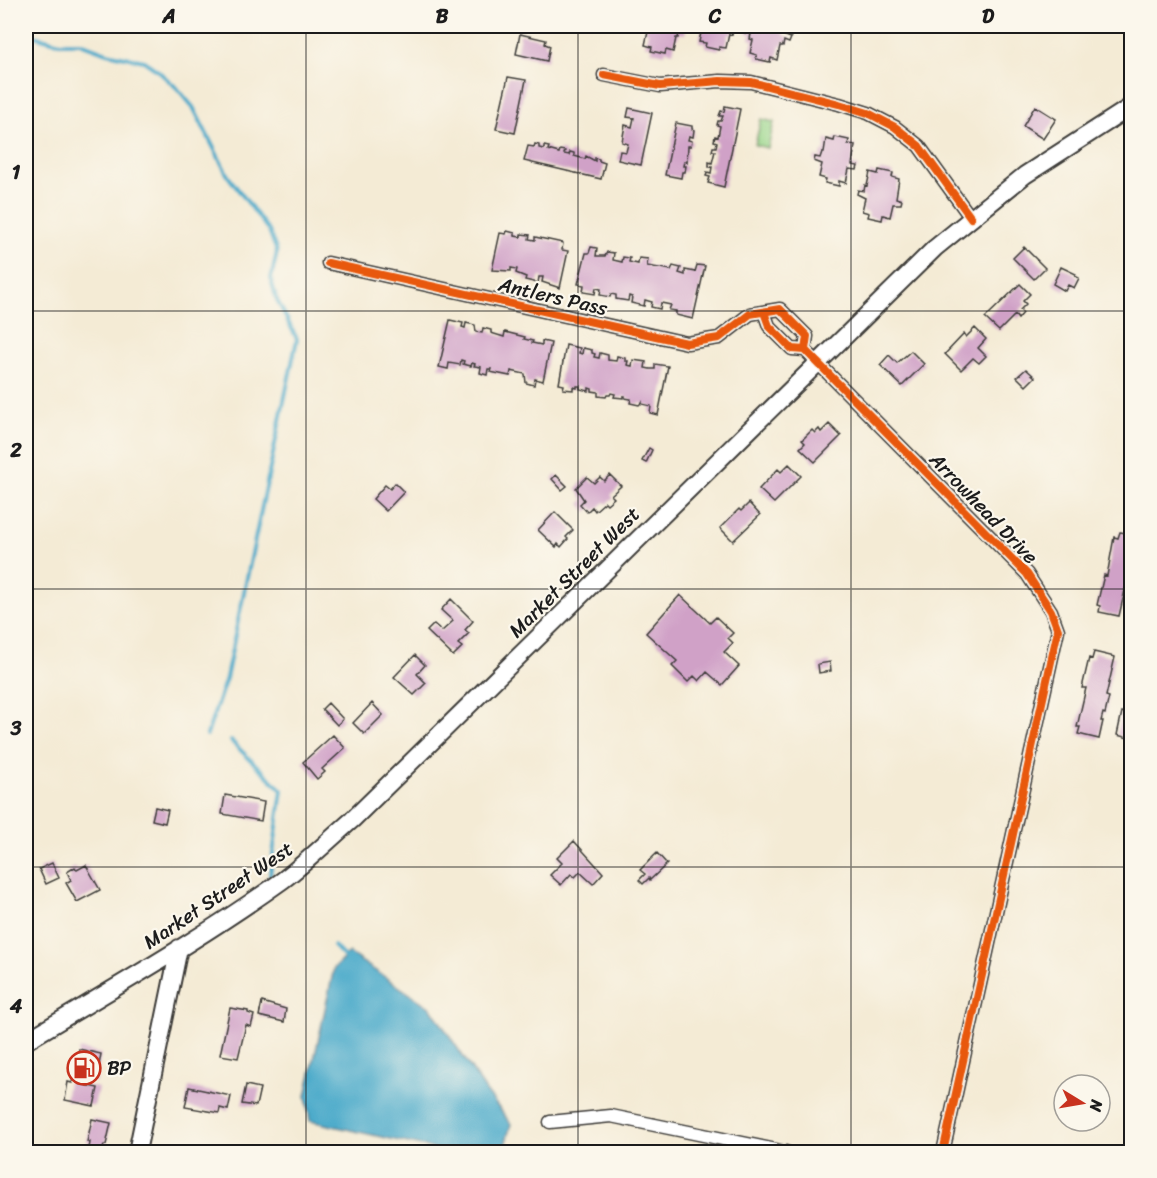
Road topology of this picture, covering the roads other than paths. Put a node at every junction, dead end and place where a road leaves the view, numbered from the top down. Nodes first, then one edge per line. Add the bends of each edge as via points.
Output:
1 (604, 75) dead end
2 (1131, 106) edge
3 (971, 218) junction
4 (328, 263) dead end
5 (764, 312) junction
6 (805, 350) junction
7 (817, 362) junction
8 (179, 948) junction
9 (26, 1041) edge
10 (550, 1122) dead end
11 (1131, 1146) edge
12 (136, 1152) edge
13 (786, 1152) edge
14 (943, 1152) edge
15 (1130, 1152) edge

1 - 3 street via 660,86 751,82 867,113 895,127 919,146
2 - 3 main road, Market Street West via 1025,175
3 - 7 main road, Market Street West
4 - 5 street, Antlers Pass via 687,343 719,338 750,314
5 - 6 street via 769,326 792,349
5 - 6 street via 780,309 807,336
6 - 7 street
7 - 8 main road, Market Street West via 352,820 283,880
7 - 14 street, Arrowhead Drive via 1027,574 1051,611 1058,630
8 - 9 main road, Market Street West
8 - 12 main road
10 - 13 street via 611,1116
11 - 15 street

